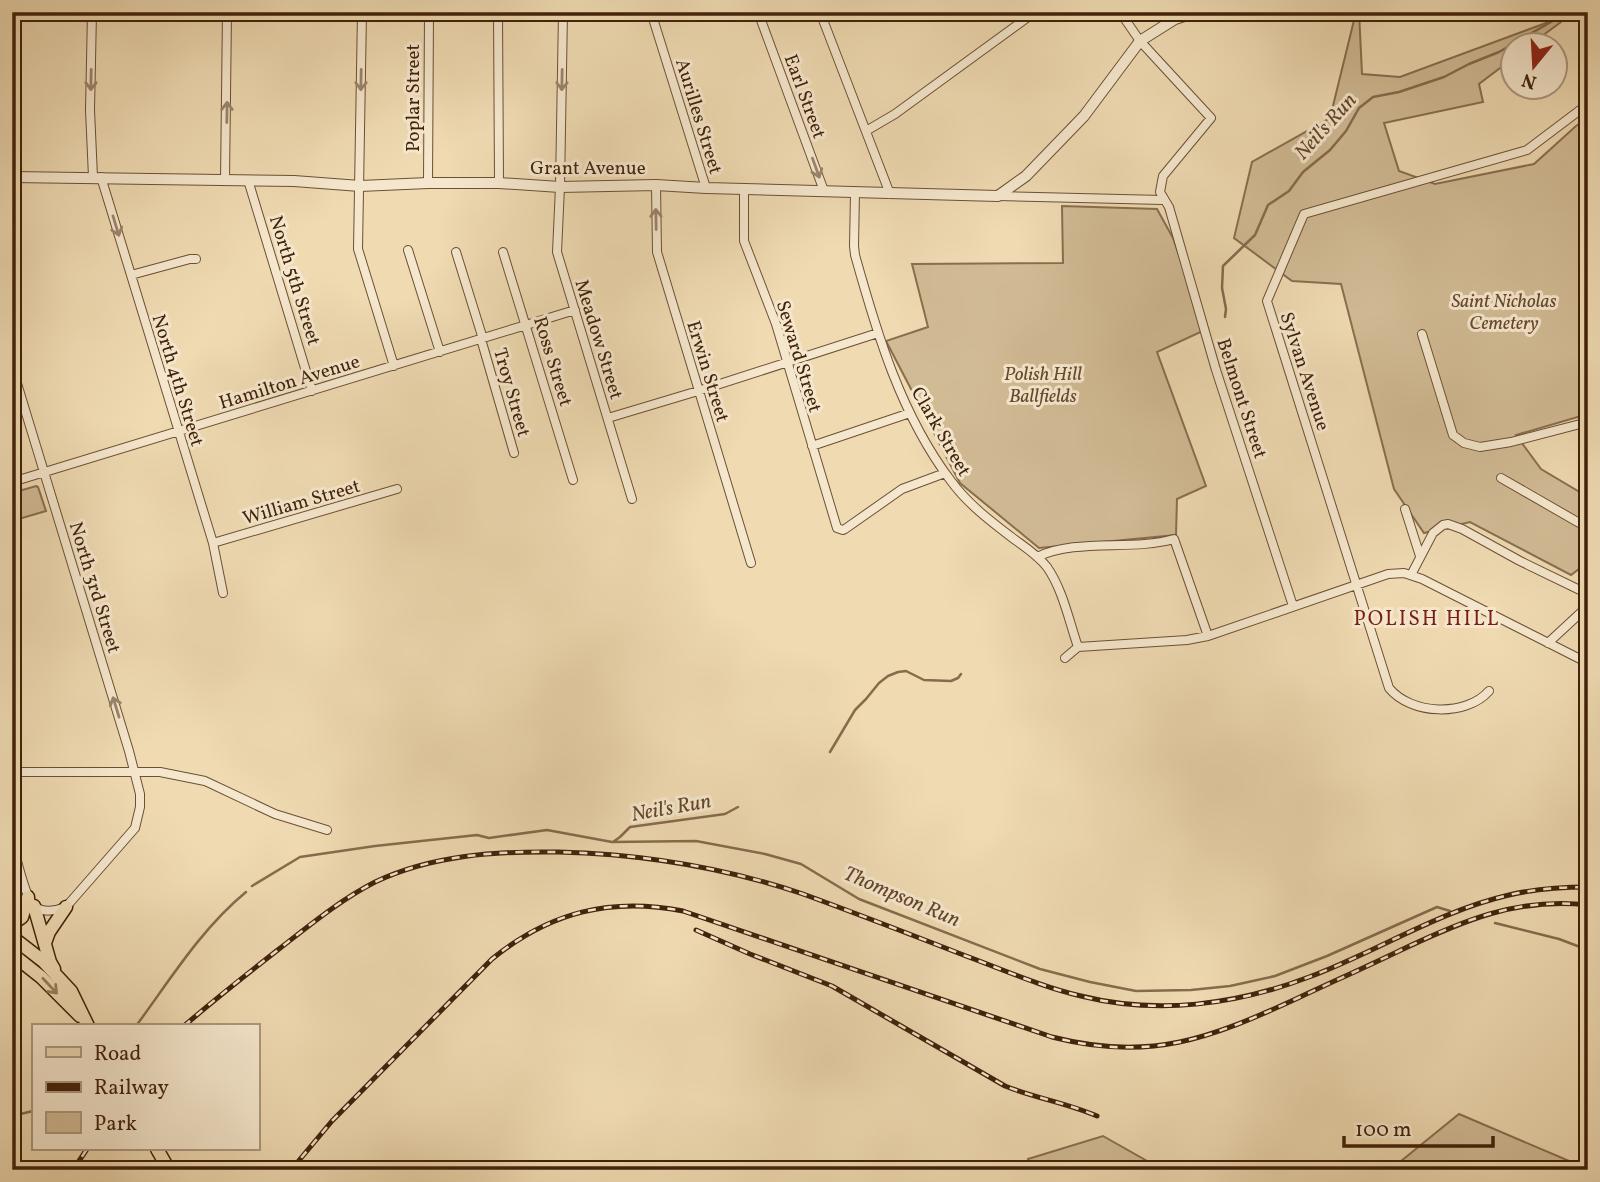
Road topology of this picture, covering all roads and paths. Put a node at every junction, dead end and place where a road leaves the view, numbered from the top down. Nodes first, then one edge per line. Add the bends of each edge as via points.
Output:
1 (92, 12) edge
2 (227, 12) edge
3 (362, 12) edge
4 (429, 12) edge
5 (498, 12) edge
6 (563, 12) edge
7 (651, 12) edge
8 (758, 12) edge
9 (1035, 12) edge
10 (1120, 12) edge
11 (1197, 12) edge
12 (823, 14) edge
13 (1140, 41) junction
14 (1588, 104) edge
15 (866, 131) junction
16 (12, 177) edge
17 (97, 177) junction
18 (225, 180) junction
19 (248, 180) junction
20 (428, 183) junction
21 (499, 183) junction
22 (656, 185) junction
23 (360, 186) junction
24 (560, 187) junction
25 (706, 188) junction
26 (744, 190) junction
27 (824, 191) junction
28 (855, 192) junction
29 (890, 194) junction
30 (998, 196) junction
31 (1163, 200) junction
32 (408, 250) dead end
33 (457, 252) dead end
34 (503, 252) dead end
35 (197, 259) dead end
36 (131, 275) junction
37 (575, 310) junction
38 (527, 325) junction
39 (878, 333) junction
40 (1422, 334) dead end
41 (482, 339) junction
42 (440, 352) junction
43 (787, 362) junction
44 (394, 366) junction
45 (12, 367) edge
46 (312, 391) junction
47 (698, 391) junction
48 (910, 413) junction
49 (608, 418) junction
50 (1588, 422) edge
51 (178, 431) junction
52 (812, 446) junction
53 (514, 453) dead end
54 (44, 472) junction
55 (945, 473) junction
56 (1501, 478) dead end
57 (573, 480) dead end
58 (12, 482) edge
59 (397, 489) dead end
60 (632, 499) dead end
61 (1405, 509) dead end
62 (1588, 528) edge
63 (213, 543) junction
64 (1420, 556) junction
65 (1037, 557) junction
66 (751, 563) dead end
67 (1411, 575) junction
68 (1357, 584) junction
69 (223, 593) dead end
70 (1588, 594) edge
71 (1293, 606) junction
72 (1588, 606) edge
73 (1208, 636) junction
74 (1548, 642) junction
75 (1078, 647) junction
76 (1065, 658) dead end
77 (1588, 663) edge
78 (1489, 691) dead end
79 (12, 772) edge
80 (135, 772) junction
81 (327, 830) dead end
82 (12, 842) edge
83 (31, 902) junction
84 (66, 908) junction
85 (12, 924) edge
86 (12, 937) edge
87 (45, 943) junction
88 (12, 954) edge
89 (55, 973) junction
90 (87, 1023) edge
91 (158, 1150) edge
92 (169, 1170) edge

1 -> 17 street, North 4th Street via 90,110
18 -> 2 street
3 -> 23 street
4 - 20 street, Poplar Street
5 - 21 street
6 -> 24 street, Meadow Street
7 - 25 street, Aurilles Street
8 -> 27 street, Earl Street
9 - 15 street
10 - 13 street
11 - 13 street via 1175,19
12 - 15 street
13 - 30 street via 1084,116 1026,176
13 - 31 street via 1211,118 1163,177
14 - 68 street, Sylvan Avenue via 1527,150 1304,214 1267,301
15 - 29 street
16 - 17 street, Grant Avenue
17 - 18 street, Grant Avenue
17 -> 36 street, North 4th Street
18 - 19 street, Grant Avenue
19 - 23 street, Grant Avenue
19 - 46 street, North 5th Street
20 - 21 street, Grant Avenue
20 - 23 street, Grant Avenue
21 - 24 street, Grant Avenue
22 - 24 street, Grant Avenue
22 - 25 street, Grant Avenue
47 -> 22 street, Erwin Street via 656,252
23 - 44 street via 358,249
24 - 37 street, Meadow Street via 557,252
25 - 26 street, Grant Avenue
26 - 27 street, Grant Avenue
26 - 43 street, Seward Street via 744,241
27 - 28 street, Grant Avenue
28 - 29 street, Grant Avenue
28 - 39 street, Clark Street via 854,246
29 - 30 street, Grant Avenue
30 - 31 street, Grant Avenue
31 - 71 street, Belmont Street via 1169,207
32 - 42 street
33 - 41 street, Troy Street
34 - 38 street, Ross Street
35 - 36 street
36 - 51 street, North 4th Street
37 - 38 street, Hamilton Avenue
37 - 49 street, Meadow Street
38 - 41 street, Hamilton Avenue
38 - 57 street, Ross Street
39 - 43 street
39 - 48 street, Clark Street
40 - 50 street via 1453,435 1464,443 1480,447 1511,442
41 - 42 street, Hamilton Avenue
41 - 53 street, Troy Street
42 - 44 street, Hamilton Avenue
43 - 47 street
43 - 52 street, Seward Street
44 - 46 street, Hamilton Avenue
45 - 54 street, North 3rd Street
46 - 51 street, Hamilton Avenue
47 - 49 street
47 - 66 street, Erwin Street
48 - 52 street
48 - 55 street, Clark Street
49 - 60 street, Meadow Street
51 - 54 street, Hamilton Avenue
51 - 63 street, North 4th Street
52 - 55 street, Seward Street via 840,530 902,489
54 - 58 street, Hamilton Avenue
80 -> 54 street, North 3rd Street
55 - 65 street, Clark Street via 981,513
56 - 62 street
59 - 63 street, William Street
61 - 64 street
63 - 69 street, North 4th Street
64 - 67 street
64 - 70 street via 1438,528 1454,526
65 - 73 street via 1056,550 1174,539
65 - 75 street, Clark Street via 1057,586
67 - 68 street via 1397,572
67 - 74 street
68 - 71 street
68 - 78 street, Sylvan Avenue via 1387,683 1397,697 1418,706 1455,709 1475,703
71 - 73 street
72 - 74 street
73 - 75 street
74 - 77 street
75 - 76 street
79 - 80 street
80 - 81 street via 205,781 275,814
80 - 84 street, North 3rd Street via 140,794 135,828
82 - 83 street
83 - 84 street via 51,911
83 - 85 main road
83 - 87 main road
84 - 87 main road
86 - 89 main road
87 - 89 main road
88 -> 90 main road
89 - 90 main road via 71,991
91 - 92 main road

